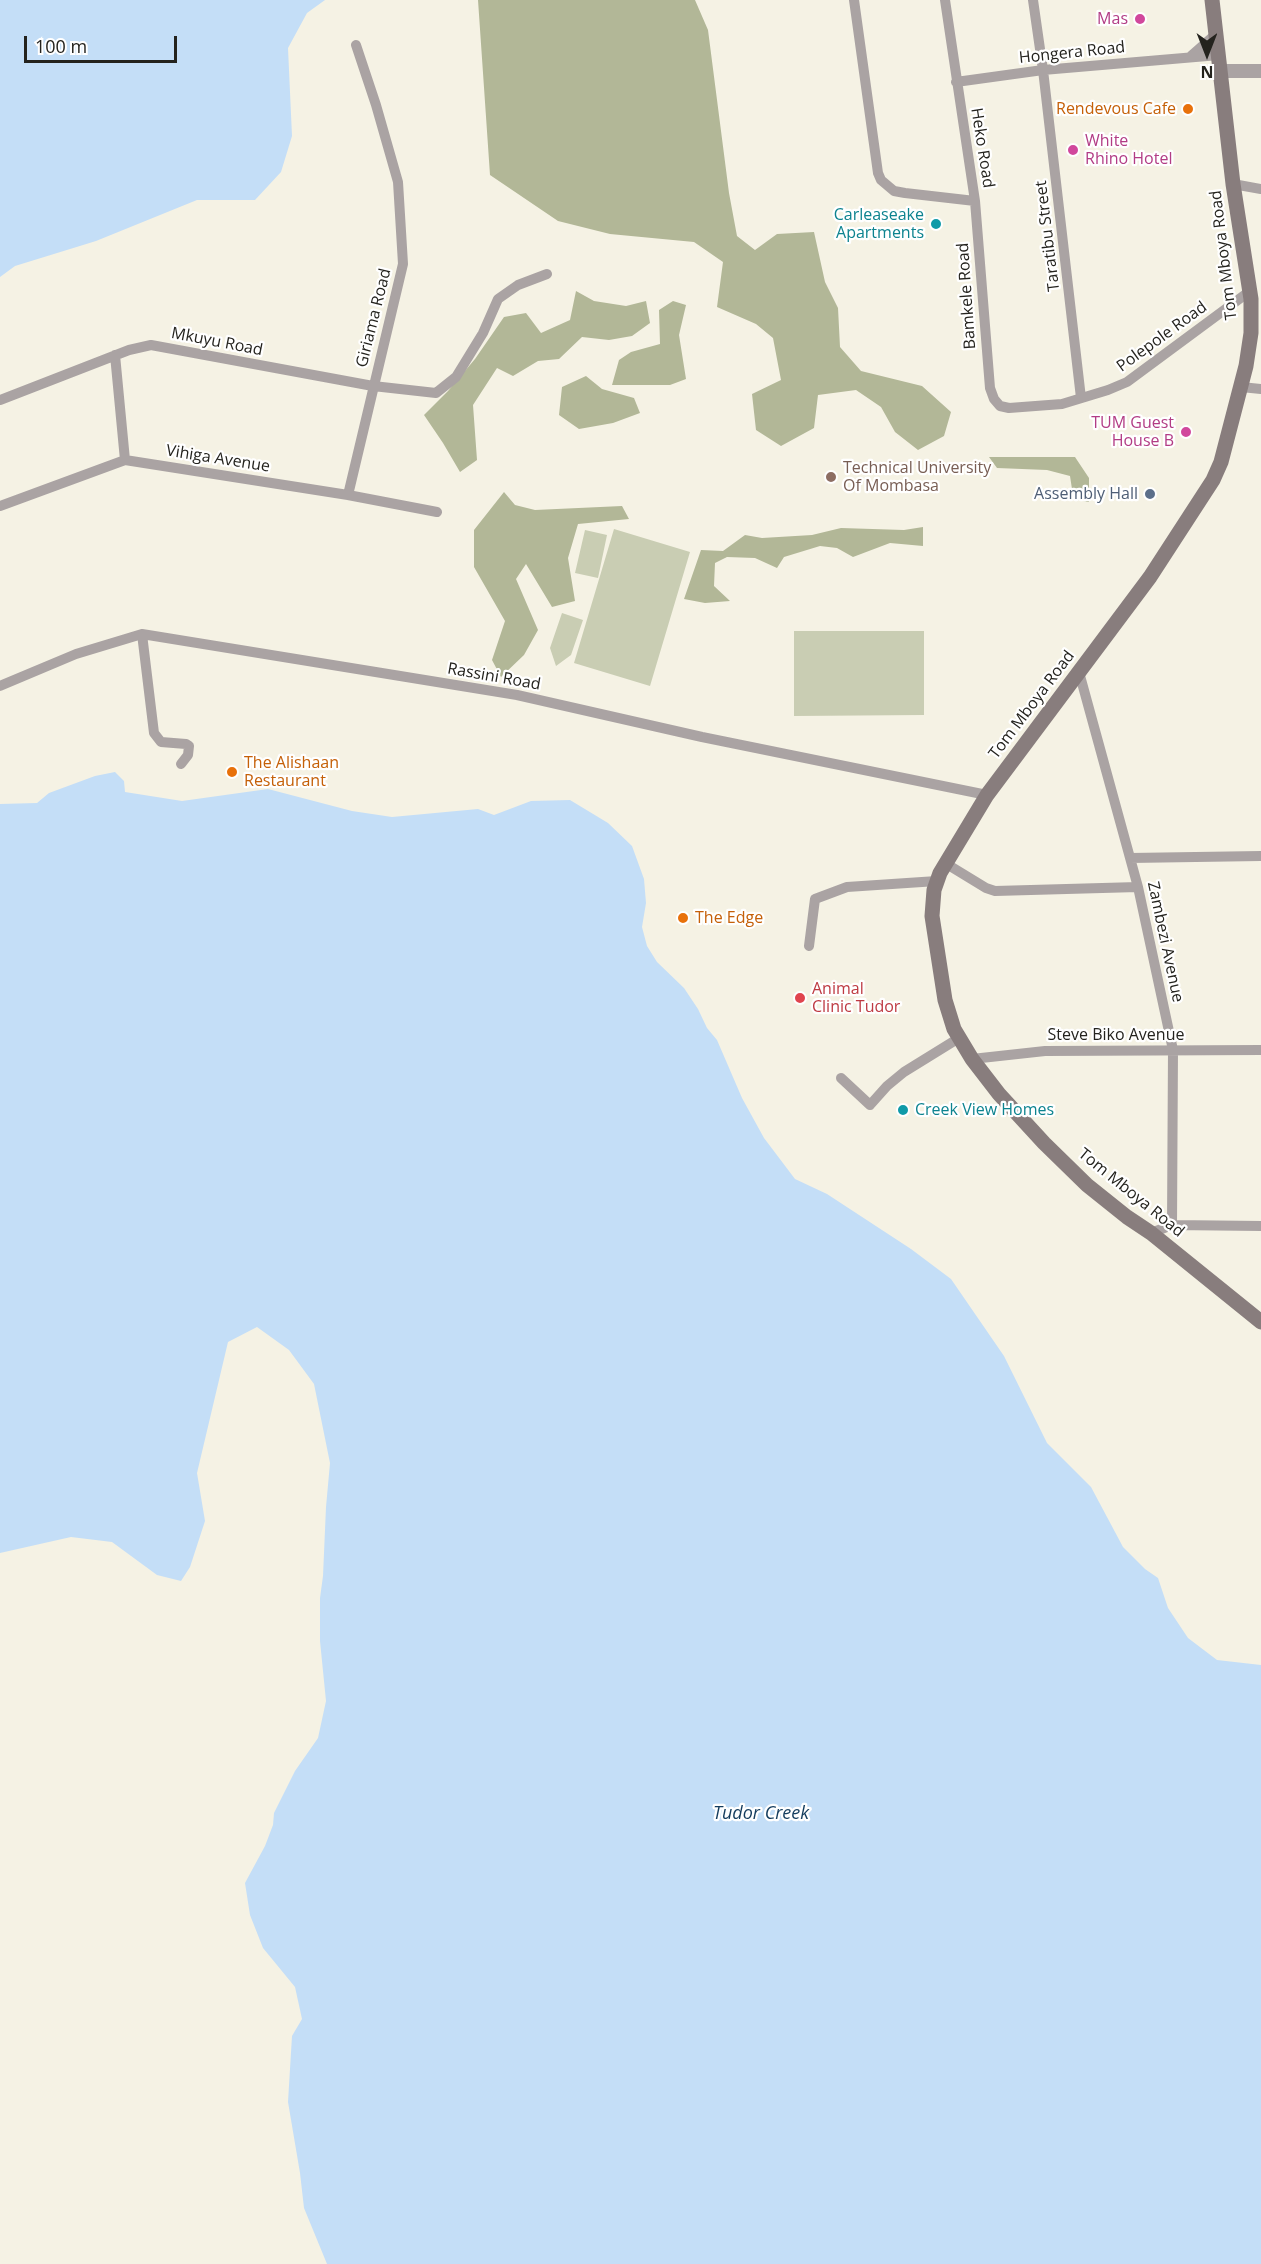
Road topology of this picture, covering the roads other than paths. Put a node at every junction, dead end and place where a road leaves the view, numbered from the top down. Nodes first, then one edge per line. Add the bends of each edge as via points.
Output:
1 (854, 0) edge
2 (945, 0) edge
3 (1033, 0) edge
4 (1212, 0) edge
5 (1216, 34) junction
6 (356, 45) dead end
7 (1219, 55) junction
8 (1191, 56) junction
9 (1043, 70) junction
10 (1222, 71) junction
11 (1261, 71) edge
12 (956, 82) junction
13 (1233, 184) junction
14 (1261, 189) edge
15 (975, 201) junction
16 (547, 274) dead end
17 (1250, 291) junction
18 (115, 355) junction
19 (373, 386) junction
20 (1241, 387) junction
21 (990, 388) joint
22 (1261, 389) edge
23 (1081, 398) junction
24 (0, 400) edge
25 (125, 460) junction
26 (348, 495) junction
27 (0, 506) edge
28 (437, 512) dead end
29 (142, 634) junction
30 (1079, 672) junction
31 (0, 686) edge
32 (181, 764) dead end
33 (987, 795) junction
34 (1261, 856) edge
35 (1130, 858) junction
36 (945, 863) junction
37 (937, 881) junction
38 (1138, 887) junction
39 (808, 946) dead end
40 (959, 1038) junction
41 (1173, 1050) junction
42 (1261, 1050) edge
43 (972, 1059) junction
44 (841, 1078) dead end
45 (1172, 1226) junction
46 (1261, 1226) edge
47 (1151, 1233) junction
48 (1261, 1322) edge

1 - 15 street, Heko Road via 881,180 905,193
2 - 12 street, Heko Road
3 - 9 street, Taratibu Street
4 - 5 main road, Tom Mboya Road
5 - 7 main road, Tom Mboya Road
5 - 8 street
6 - 19 street, Giriama Road via 398,182 403,264
7 - 8 street, Hongera Road
7 - 10 main road, Tom Mboya Road
8 - 9 street, Hongera Road
9 - 12 street, Hongera Road
9 - 23 street, Taratibu Street
10 - 11 street
10 - 13 main road, Tom Mboya Road
12 - 15 street, Heko Road
13 - 14 street
13 - 17 main road, Tom Mboya Road
15 - 21 street, Bamkele Road
16 - 19 street, Mkuyu Road via 498,298 483,333 456,377 436,393
17 - 20 main road, Tom Mboya Road via 1251,333
17 - 23 street, Polepole Road via 1126,382
18 - 19 street, Mkuyu Road via 151,345
18 - 24 street, Mkuyu Road
18 - 25 street
19 - 26 street, Giriama Road
20 - 22 street
20 - 30 main road, Tom Mboya Road via 1213,480 1150,577
21 - 23 street, Polepole Road via 1000,406 1009,408 1062,404
25 - 26 street, Vihiga Avenue
25 - 27 street, Vihiga Avenue
26 - 28 street, Vihiga Avenue
29 - 31 street, Rassini Road via 76,654
29 - 32 street via 154,733 161,742 189,746
29 - 33 street, Rassini Road via 517,695
30 - 33 main road, Tom Mboya Road
30 - 35 street, Zambezi Avenue
33 - 36 main road, Tom Mboya Road
34 - 35 street
35 - 38 street, Zambezi Avenue
36 - 37 main road, Tom Mboya Road
36 - 38 street via 995,891
37 - 39 street via 847,887 814,899
37 - 40 main road, Tom Mboya Road via 932,916 938,963 945,1000
38 - 41 street, Zambezi Avenue
40 - 43 main road, Tom Mboya Road
40 - 44 street via 904,1072 870,1105
41 - 42 street, Steve Biko Avenue
41 - 43 street, Steve Biko Avenue via 1046,1051
41 - 45 street, Zambezi Avenue
43 - 47 main road, Tom Mboya Road via 1044,1143 1088,1185
45 - 46 street
45 - 47 street
47 - 48 main road, Tom Mboya Road

